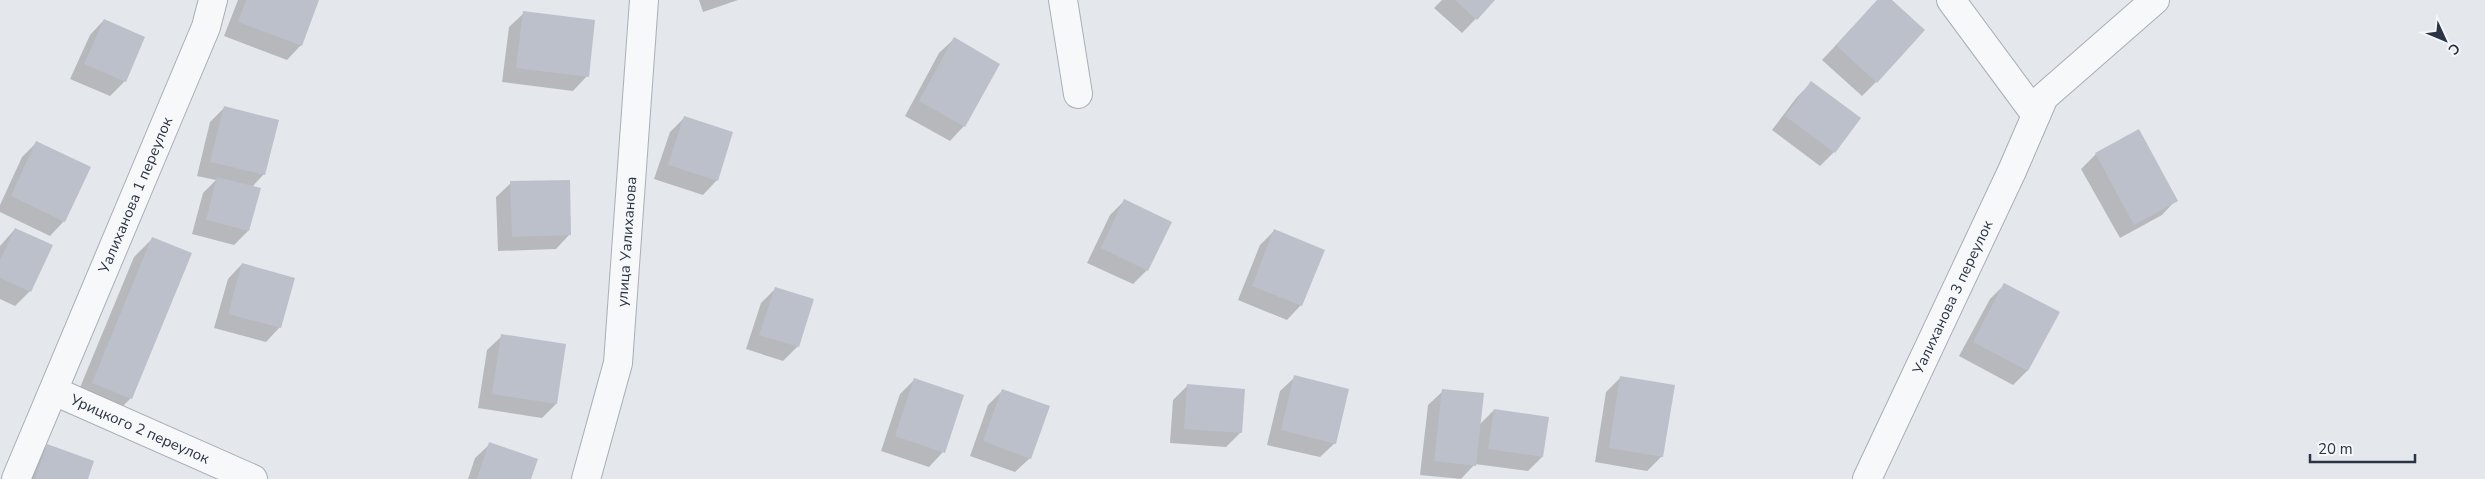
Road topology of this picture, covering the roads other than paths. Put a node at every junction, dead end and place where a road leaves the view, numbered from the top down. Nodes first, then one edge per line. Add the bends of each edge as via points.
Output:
1 (213, 0) edge
2 (644, 0) edge
3 (1063, 0) edge
4 (1951, 0) edge
5 (2155, 0) edge
6 (1078, 94) dead end
7 (2036, 115) junction
8 (54, 391) junction
9 (16, 479) edge
10 (253, 479) edge
11 (586, 479) edge
12 (1867, 479) edge

1 - 8 street, Уалиханова 1 переулок via 206,27
2 - 11 street, улица Уалиханова via 618,363
3 - 6 street
4 - 7 street
5 - 7 street, Уалиханова 3 переулок via 2044,97
7 - 12 street, Уалиханова 3 переулок
8 - 9 street, Уалиханова 1 переулок
8 - 10 street, Урицкого 2 переулок

